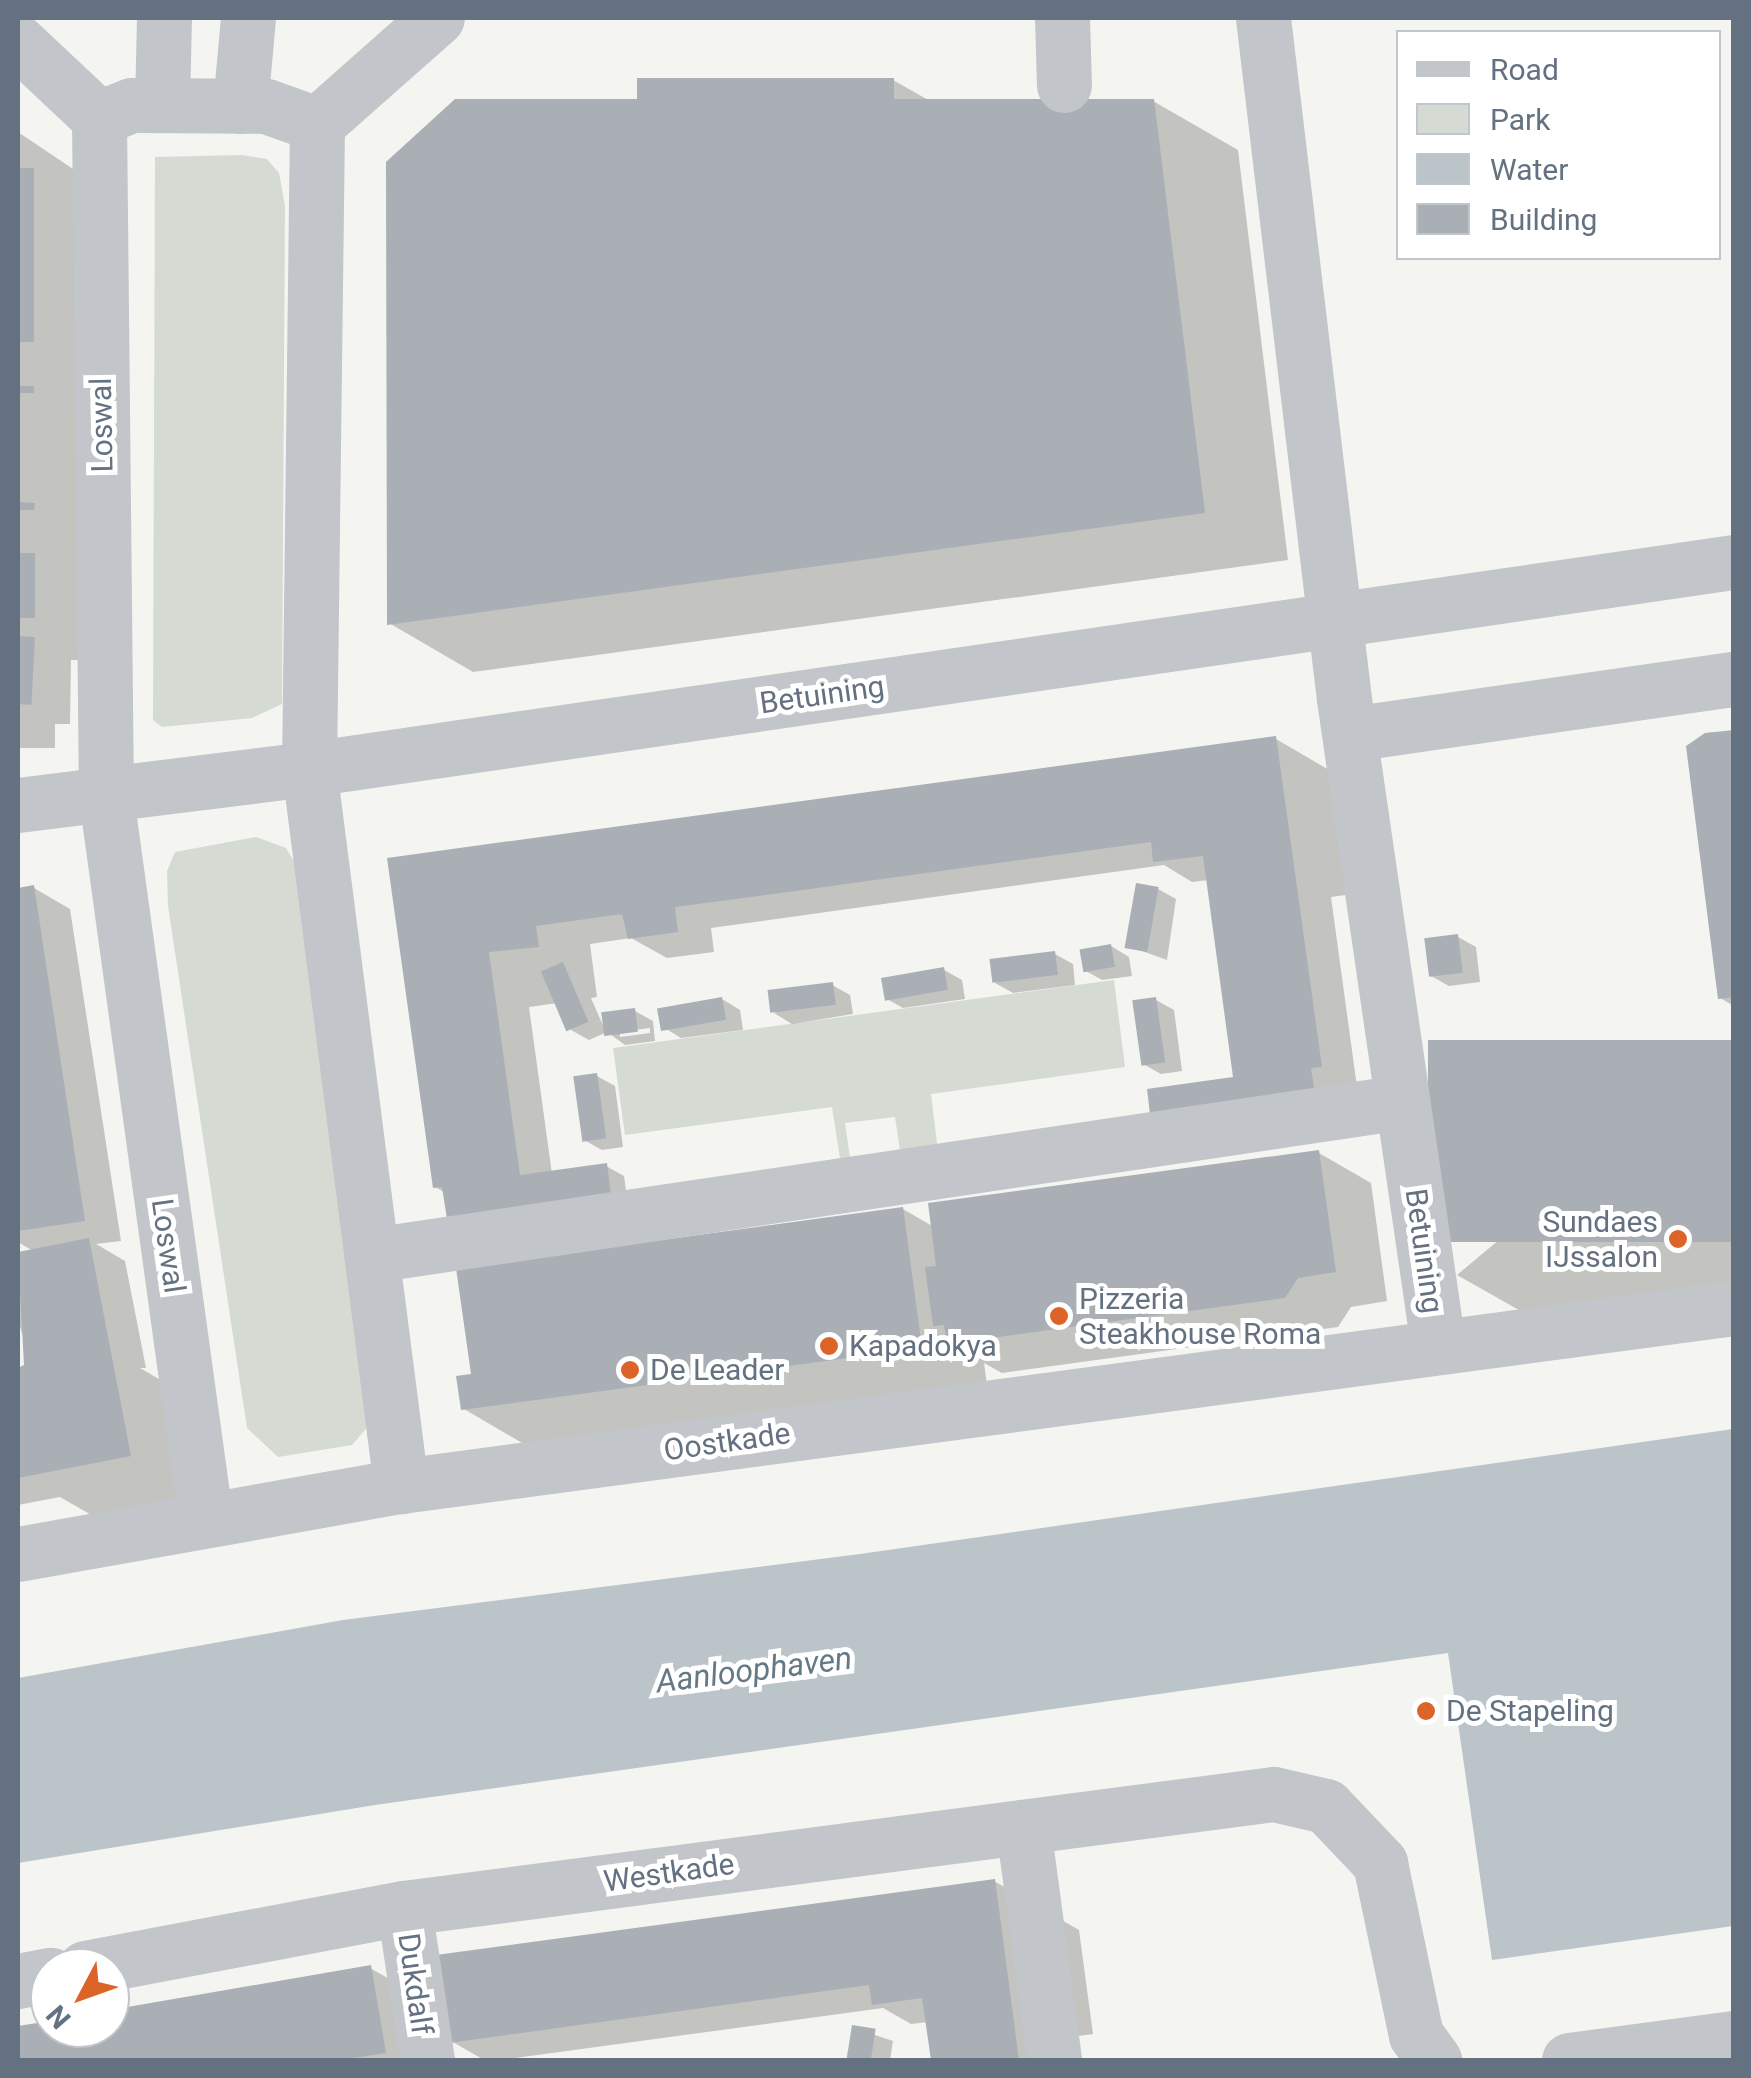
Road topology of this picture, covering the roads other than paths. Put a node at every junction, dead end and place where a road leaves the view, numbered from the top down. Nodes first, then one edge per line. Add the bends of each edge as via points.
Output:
1 (164, 18) edge
2 (248, 18) edge
3 (438, 18) edge
4 (1062, 18) edge
5 (1263, 18) edge
6 (18, 42) edge
7 (1064, 84) dead end
8 (162, 105) junction
9 (240, 106) junction
10 (98, 118) junction
11 (317, 124) junction
12 (1734, 562) edge
13 (1336, 621) junction
14 (1734, 679) edge
15 (1350, 734) junction
16 (308, 769) junction
17 (106, 797) junction
18 (18, 805) edge
19 (1402, 1102) junction
20 (372, 1255) junction
21 (1734, 1308) edge
22 (1438, 1346) junction
23 (401, 1486) junction
24 (205, 1516) junction
25 (18, 1554) edge
26 (1022, 1826) junction
27 (404, 1908) junction
28 (130, 1960) edge
29 (1734, 2038) edge
30 (426, 2060) edge
31 (1054, 2060) edge
32 (1434, 2060) edge
33 (1568, 2060) edge

1 - 8 street
2 - 9 street
3 - 11 street
4 - 7 street
5 - 13 street, Betuining
6 - 10 street
8 - 9 street
8 - 10 street via 132,104
9 - 11 street via 266,106
10 - 17 street, Loswal
11 - 16 street
12 - 13 street, Betuining
13 - 15 street, Betuining
13 - 16 street, Betuining
14 - 15 street
15 - 19 street, Betuining
16 - 17 street
16 - 20 street
17 - 18 street
17 - 24 street, Loswal
19 - 20 street
19 - 22 street, Betuining
20 - 23 street
21 - 22 street, Oostkade
22 - 23 street, Oostkade
23 - 24 street, Oostkade
24 - 25 street, Oostkade
26 - 27 street, Westkade
26 - 31 street
26 - 32 street, Westkade via 1274,1794 1326,1806 1380,1863 1416,2034
27 - 28 street, Westkade
27 - 30 street, Dukdalf
29 - 33 street

